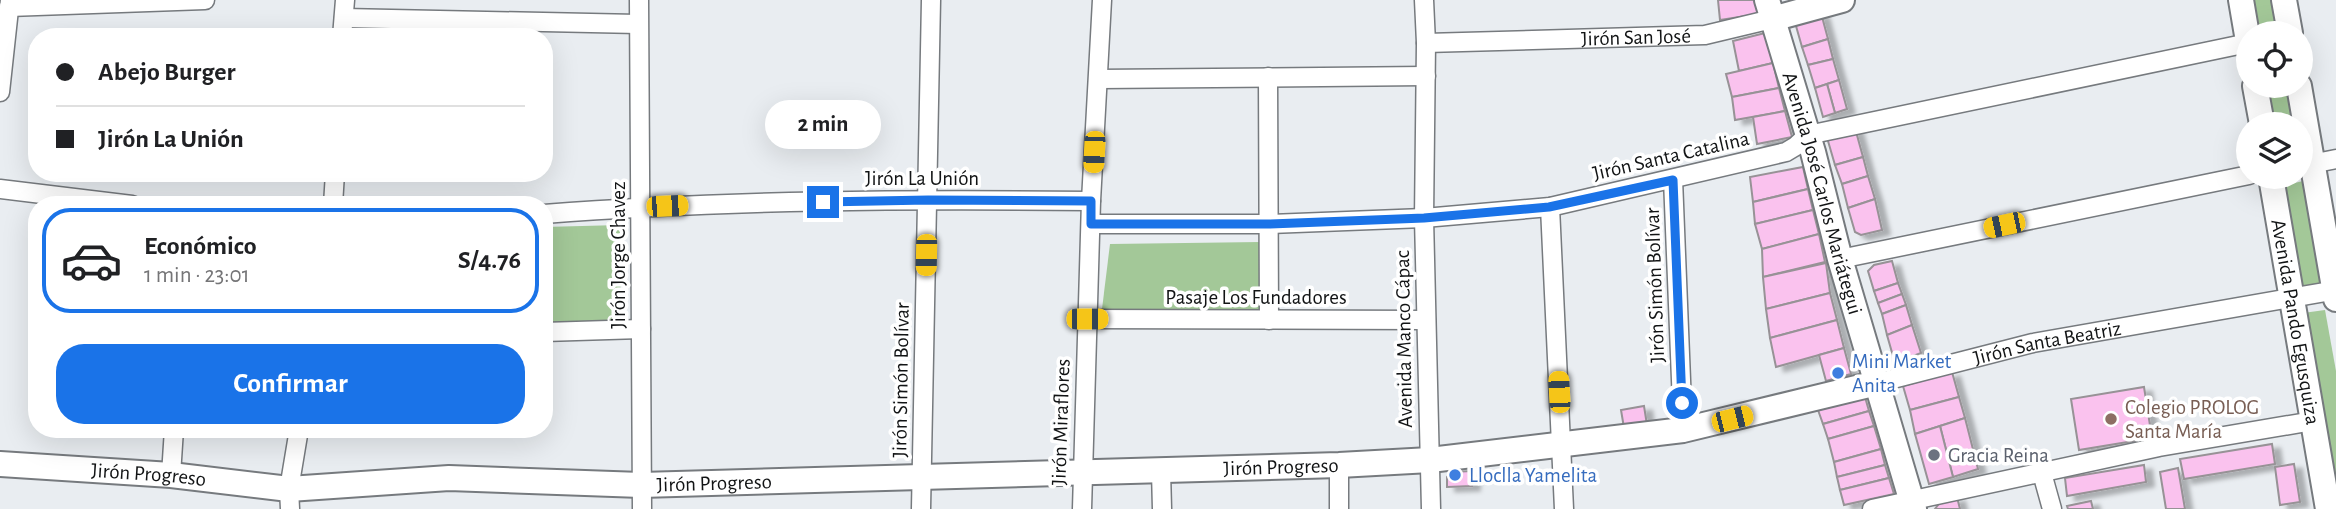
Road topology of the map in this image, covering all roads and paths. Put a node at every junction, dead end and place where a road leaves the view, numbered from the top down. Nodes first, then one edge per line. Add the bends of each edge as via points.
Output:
1 (205, 0) edge
2 (345, 0) edge
3 (639, 0) edge
4 (931, 0) edge
5 (1102, 0) edge
6 (1423, 0) edge
7 (1842, 0) edge
8 (2241, 0) edge
9 (2284, 0) edge
10 (10, 4) edge
11 (1769, 9) edge
12 (2244, 21) edge
13 (2288, 21) edge
14 (638, 24) junction
15 (343, 28) edge
16 (1426, 43) junction
17 (2236, 47) edge
18 (1426, 76) junction
19 (1268, 77) junction
20 (1099, 79) junction
21 (0, 92) edge
22 (2302, 98) edge
23 (1808, 135) junction
24 (2317, 163) edge
25 (2236, 178) edge
26 (1673, 180) junction
27 (0, 189) edge
28 (2273, 189) edge
29 (58, 196) edge
30 (928, 200) junction
31 (1091, 201) junction
32 (641, 207) junction
33 (1549, 207) junction
34 (553, 213) edge
35 (1424, 218) junction
36 (1091, 224) junction
37 (1270, 224) junction
38 (1840, 258) junction
39 (2336, 293) edge
40 (2292, 298) junction
41 (1087, 319) junction
42 (1269, 320) junction
43 (1426, 320) junction
44 (641, 329) junction
45 (553, 332) edge
46 (1877, 383) junction
47 (2313, 421) junction
48 (1683, 430) junction
49 (173, 438) edge
50 (298, 438) edge
51 (1562, 445) junction
52 (1430, 460) junction
53 (0, 464) edge
54 (1339, 465) junction
55 (1161, 471) junction
56 (1083, 472) junction
57 (2042, 472) junction
58 (171, 475) junction
59 (921, 475) junction
60 (641, 497) edge
61 (290, 499) edge
62 (1913, 505) edge
63 (921, 509) edge
64 (1082, 509) edge
65 (1162, 509) edge
66 (1339, 509) edge
67 (1431, 509) edge
68 (1564, 509) edge
69 (1872, 509) edge
70 (2052, 509) edge
71 (2328, 509) edge

1 - 10 street
2 - 15 street
3 - 14 street, Jirón Jorge Chavez
4 - 30 street, Jirón Simón Bolívar
5 - 20 street, Jirón Miraflores
6 - 16 street, Avenida Manco Cápac
7 - 11 street, Jirón San José
8 - 12 street
9 - 13 street
10 - 21 street
11 - 16 street, Jirón San José via 1705,35
11 - 23 street, Avenida José Carlos Mariátegui
14 - 15 street
14 - 32 street, Jirón Jorge Chavez
16 - 18 street, Avenida Manco Cápac
17 - 23 street, Jirón Santa Catalina
18 - 19 street
18 - 35 street, Avenida Manco Cápac
19 - 20 street
19 - 37 street
20 - 31 street, Jirón Miraflores
22 - 24 street, Avenida Pando Egusquiza
23 - 26 street, Jirón Santa Catalina via 1786,152
23 - 38 street, Avenida José Carlos Mariátegui
24 - 39 street, Avenida Pando Egusquiza
25 - 38 street
26 - 33 street, Jirón Santa Catalina
26 - 48 street, Jirón Simón Bolívar
27 - 29 street
28 - 40 street, Avenida Pando Egusquiza
30 - 31 street, Jirón La Unión
30 - 32 street, Jirón La Unión
30 - 59 street, Jirón Simón Bolívar
31 - 36 street, Jirón Miraflores
32 - 34 street, Jirón La Unión
32 - 44 street, Jirón Jorge Chavez
33 - 35 street, Jirón Santa Catalina
33 - 51 street
35 - 37 street, Jirón Santa Catalina
35 - 43 street, Avenida Manco Cápac
36 - 37 street, Jirón Santa Catalina
36 - 41 street, Jirón Miraflores
37 - 42 street
38 - 46 street, Avenida José Carlos Mariátegui
39 - 40 street, Jirón Santa Beatriz
40 - 46 street, Jirón Santa Beatriz via 2033,343
40 - 47 street, Avenida Pando Egusquiza
41 - 42 street, Pasaje Los Fundadores
41 - 56 street, Jirón Miraflores
42 - 43 street, Pasaje Los Fundadores
43 - 52 street, Avenida Manco Cápac
44 - 45 street
44 - 60 street, Jirón Jorge Chavez
46 - 48 street, Jirón Santa Beatriz
46 - 62 street, Avenida José Carlos Mariátegui
47 - 57 street
47 - 71 street, Avenida Pando Egusquiza
48 - 51 street, Jirón Santa Beatriz
49 - 58 street
50 - 61 street
51 - 52 street, Jirón Santa Beatriz
51 - 68 street
52 - 54 street, Jirón Progreso
52 - 67 street, Avenida Manco Cápac
53 - 58 street, Jirón Progreso
54 - 55 street, Jirón Progreso
54 - 66 street
55 - 56 street, Jirón Progreso
55 - 65 street
56 - 59 street, Jirón Progreso
56 - 64 street, Jirón Miraflores
57 - 62 street
57 - 70 street
58 - 61 street, Jirón Progreso
59 - 60 street, Jirón Progreso
59 - 63 street, Jirón Simón Bolívar
60 - 61 street, Jirón Progreso via 449,478
62 - 69 street

